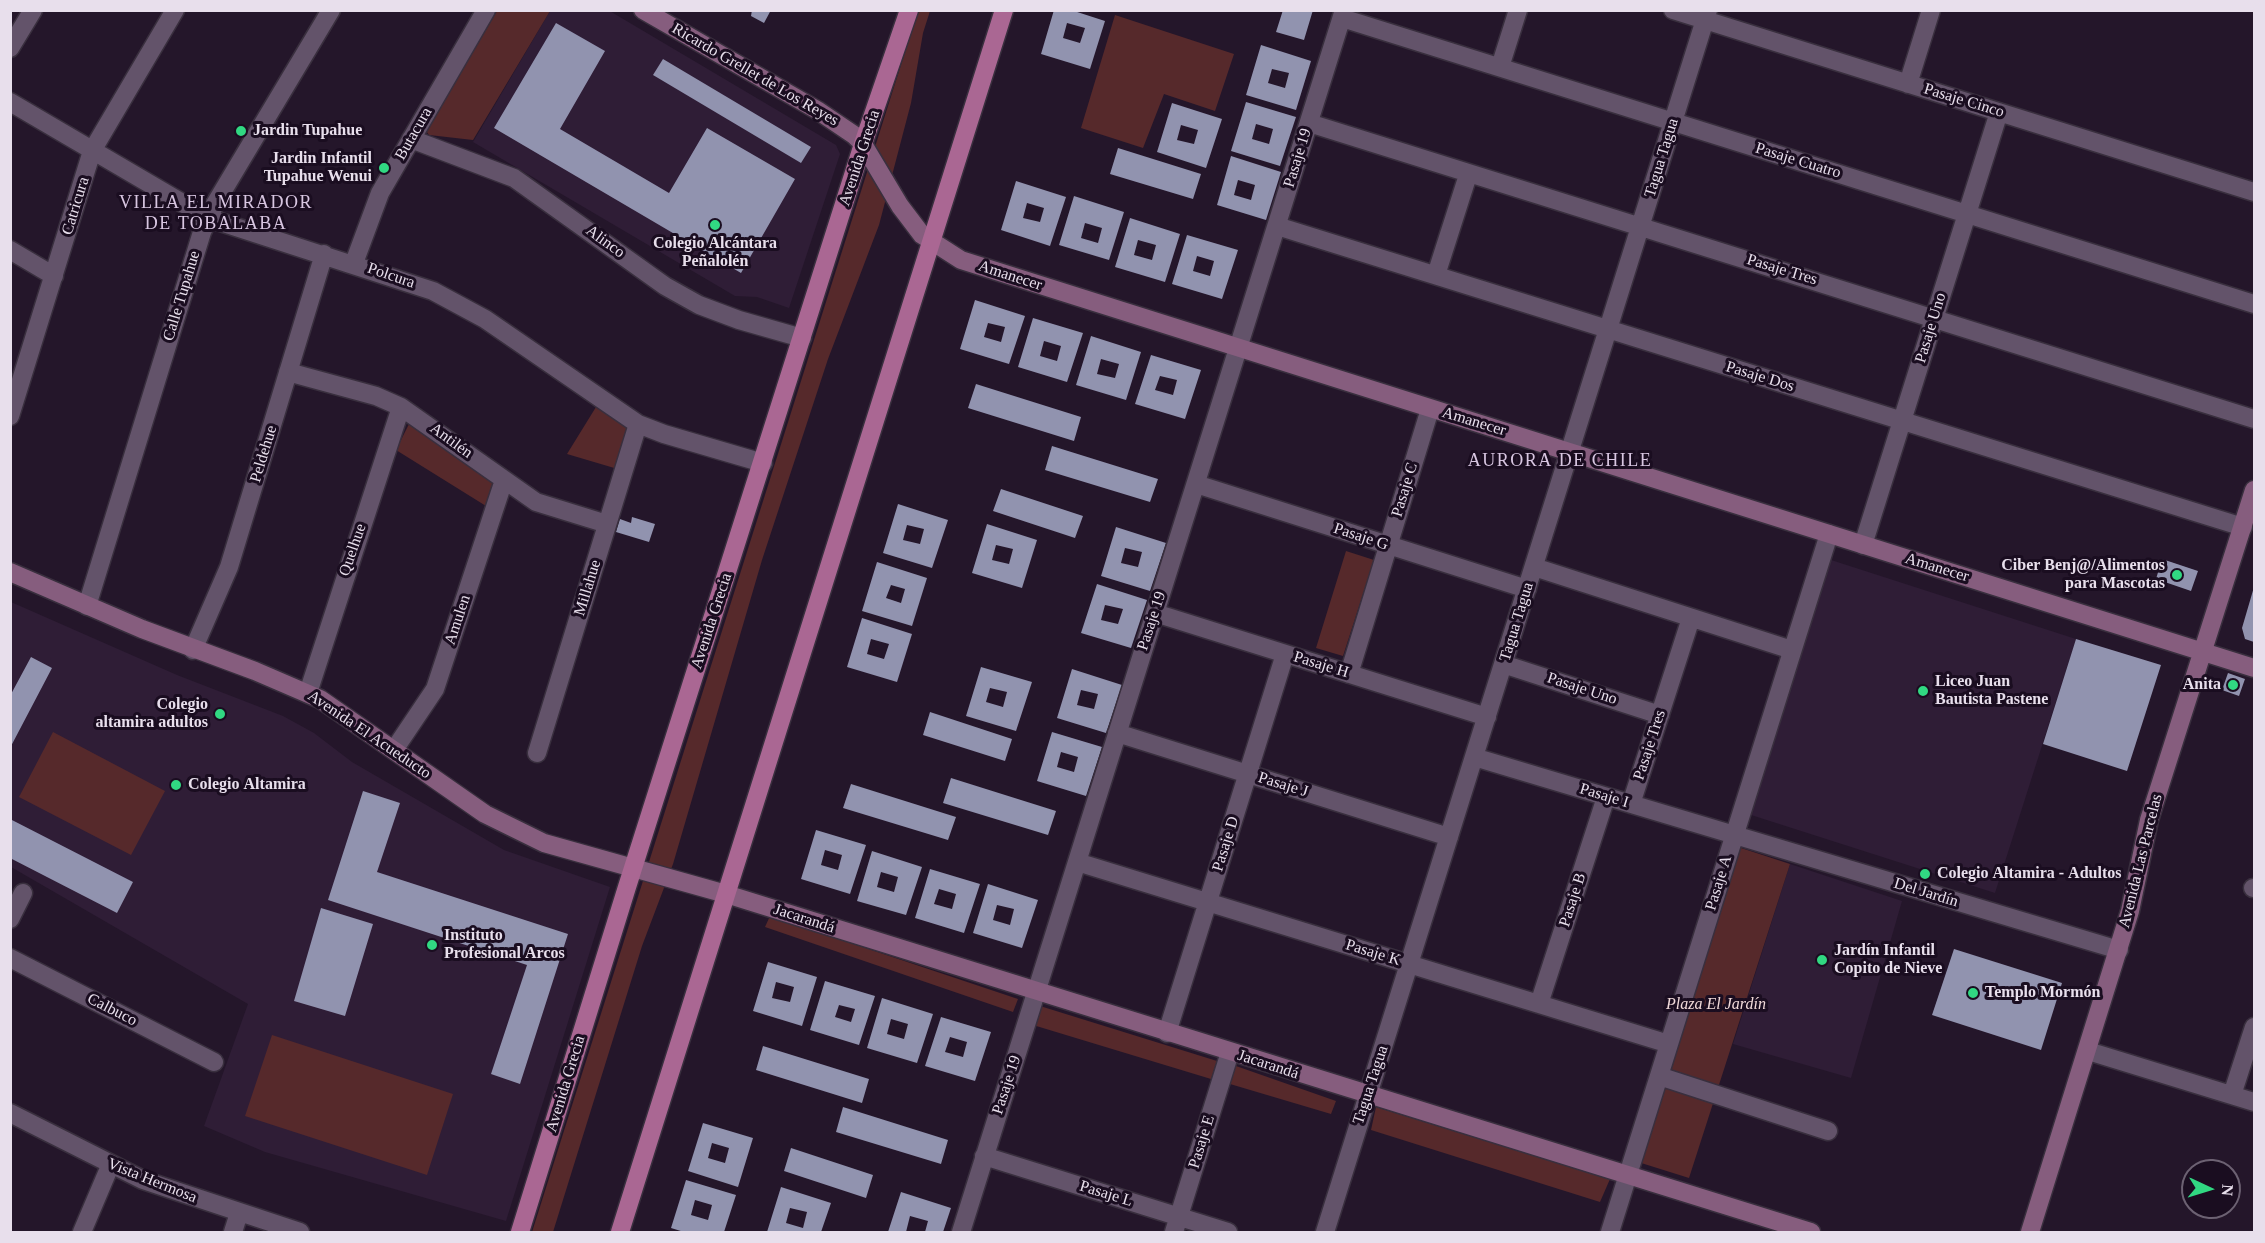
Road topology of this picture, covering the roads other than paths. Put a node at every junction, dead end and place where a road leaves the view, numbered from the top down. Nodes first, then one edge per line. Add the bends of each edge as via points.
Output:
1 (33, 10) edge
2 (175, 10) edge
3 (330, 10) edge
4 (486, 10) edge
5 (643, 10) edge
6 (909, 10) edge
7 (1004, 10) edge
8 (1518, 10) edge
9 (1673, 10) edge
10 (1931, 10) edge
11 (1343, 14) edge
12 (1706, 15) edge
13 (10, 48) edge
14 (1500, 68) junction
15 (1908, 84) junction
16 (10, 102) edge
17 (1999, 112) junction
18 (1673, 122) junction
19 (1309, 123) junction
20 (411, 139) junction
21 (863, 144) junction
22 (92, 151) junction
23 (1468, 174) junction
24 (2254, 192) edge
25 (1966, 214) junction
26 (208, 218) junction
27 (1277, 226) junction
28 (1641, 226) junction
29 (932, 244) junction
30 (10, 250) edge
31 (324, 254) junction
32 (354, 263) junction
33 (1436, 275) junction
34 (54, 276) junction
35 (2254, 304) edge
36 (1934, 318) junction
37 (1608, 329) junction
38 (802, 338) junction
39 (1239, 349) junction
40 (288, 372) junction
41 (14, 393) edge
42 (401, 407) junction
43 (1430, 409) junction
44 (10, 416) edge
45 (2254, 419) edge
46 (1902, 421) junction
47 (638, 424) junction
48 (1570, 453) junction
49 (763, 463) junction
50 (504, 480) junction
51 (1196, 484) junction
52 (2254, 490) edge
53 (607, 524) junction
54 (2242, 527) junction
55 (1828, 534) junction
56 (1388, 545) junction
57 (1863, 545) junction
58 (1534, 567) junction
59 (10, 572) edge
60 (1527, 590) junction
61 (87, 606) junction
62 (1155, 613) junction
63 (1691, 618) junction
64 (193, 650) junction
65 (1792, 650) junction
66 (2203, 652) junction
67 (1285, 654) junction
68 (1503, 664) junction
69 (2254, 668) edge
70 (1349, 674) junction
71 (308, 693) junction
72 (1660, 715) junction
73 (1487, 717) junction
74 (1117, 733) junction
75 (394, 750) junction
76 (537, 753) dead end
77 (1474, 757) junction
78 (1248, 774) junction
79 (1606, 797) junction
80 (1631, 804) junction
81 (1734, 836) junction
82 (1449, 837) junction
83 (1077, 862) junction
84 (633, 867) junction
85 (23, 892) dead end
86 (726, 894) junction
87 (1208, 902) junction
88 (10, 919) edge
89 (2119, 950) junction
90 (10, 958) edge
91 (1409, 964) junction
92 (1036, 993) junction
93 (1539, 1004) junction
94 (2254, 1032) edge
95 (1167, 1033) junction
96 (1669, 1044) junction
97 (2088, 1051) junction
98 (1230, 1052) junction
99 (214, 1062) dead end
100 (1659, 1076) junction
101 (2232, 1095) junction
102 (1368, 1096) junction
103 (2254, 1102) edge
104 (10, 1113) edge
105 (1828, 1131) dead end
106 (984, 1156) junction
107 (111, 1166) junction
108 (1629, 1174) junction
109 (238, 1213) junction
110 (1176, 1225) edge
111 (82, 1233) edge
112 (232, 1233) edge
113 (300, 1233) edge
114 (520, 1233) edge
115 (620, 1233) edge
116 (961, 1233) edge
117 (1228, 1233) edge
118 (1325, 1233) edge
119 (1610, 1233) edge
120 (1811, 1233) edge
121 (2031, 1233) edge

1 - 13 street
2 - 22 street, Catricura
3 - 26 street, Calle Tupahue
4 - 20 street, Butacura
5 - 21 street, Ricardo Grellet de Los Reyes via 817,110
6 - 21 main road, Avenida Grecia
7 - 29 main road
8 - 14 street
9 - 12 street, Pasaje Cinco
10 - 15 street
11 - 14 street, Pasaje Cuatro
11 - 19 street, Pasaje 19
12 - 15 street, Pasaje Cinco
12 - 18 street, Tagua Tagua
14 - 18 street, Pasaje Cuatro
15 - 17 street, Pasaje Cinco
16 - 22 street, Polcura
17 - 24 street, Pasaje Cinco
17 - 25 street, Pasaje Uno
18 - 25 street, Pasaje Cuatro
18 - 28 street, Tagua Tagua
19 - 23 street, Pasaje Tres
19 - 27 street, Pasaje 19
20 - 32 street, Butacura via 380,193
20 - 38 street, Alinco via 514,178 665,286 699,304
21 - 29 street, Amanecer via 900,206
21 - 38 main road, Avenida Grecia
22 - 26 street, Polcura
22 - 34 street, Catricura
23 - 28 street, Pasaje Tres
23 - 33 street
25 - 35 street, Pasaje Cuatro
25 - 36 street, Pasaje Uno
26 - 31 street, Polcura
26 - 61 street, Calle Tupahue
27 - 33 street, Pasaje Dos
27 - 39 street, Pasaje 19
28 - 36 street, Pasaje Tres
28 - 37 street, Tagua Tagua
29 - 39 street, Amanecer via 983,268
29 - 86 main road
30 - 34 street
31 - 32 street, Polcura
31 - 40 street, Peldehue
32 - 47 street, Polcura via 467,307
33 - 37 street, Pasaje Dos
34 - 41 street, Catricura
36 - 45 street, Pasaje Tres
36 - 46 street, Pasaje Uno
37 - 46 street, Pasaje Dos
37 - 48 street, Tagua Tagua
38 - 49 main road, Avenida Grecia
39 - 43 street, Amanecer
39 - 51 street, Pasaje 19
40 - 42 street, Antilén via 376,396
40 - 64 street, Peldehue via 229,567
41 - 44 street, Catricura
42 - 50 street, Antilén
42 - 71 street, Quelhue
43 - 48 street, Amanecer
43 - 56 street, Pasaje C
46 - 54 street, Pasaje Dos
46 - 57 street, Pasaje Uno
47 - 49 street, Polcura
47 - 53 street, Millahue
48 - 55 street, Amanecer
48 - 58 street, Tagua Tagua
49 - 84 main road, Avenida Grecia
50 - 53 street, Antilén via 544,506
50 - 75 street, Amulen via 435,689
51 - 56 street, Pasaje G
51 - 62 street, Pasaje 19
52 - 54 street, Avenida Las Parcelas
53 - 76 street, Millahue
54 - 66 street, Avenida Las Parcelas
55 - 57 street, Amanecer
55 - 65 street, Pasaje A
56 - 60 street, Pasaje G
56 - 70 street, Pasaje C
57 - 66 street, Amanecer
58 - 60 street, Tagua Tagua
58 - 63 street
59 - 61 street, Avenida El Acueducto
60 - 68 street, Tagua Tagua
61 - 64 street, Avenida El Acueducto
62 - 67 street, Pasaje H
62 - 74 street, Pasaje 19
63 - 65 street
63 - 72 street, Pasaje Tres
64 - 71 street, Avenida El Acueducto
65 - 81 street, Pasaje A
66 - 69 street, Amanecer
66 - 89 street, Avenida Las Parcelas via 2149,820
67 - 70 street, Pasaje H
67 - 78 street, Pasaje D
68 - 72 street, Pasaje Uno
68 - 73 street, Tagua Tagua
70 - 73 street, Pasaje H
71 - 75 street, Avenida El Acueducto
72 - 80 street, Pasaje Tres
73 - 77 street, Tagua Tagua
74 - 78 street, Pasaje J
74 - 83 street, Pasaje 19
75 - 84 street, Avenida El Acueducto via 522,835
77 - 79 street, Pasaje I
77 - 82 street, Tagua Tagua
78 - 82 street, Pasaje J
78 - 87 street, Pasaje D
79 - 80 street, Pasaje I
79 - 93 street, Pasaje B
80 - 81 street, Pasaje I
81 - 89 street, Del Jardín
81 - 96 street, Pasaje A
82 - 91 street, Tagua Tagua
83 - 87 street, Pasaje K
83 - 92 street, Pasaje 19
84 - 86 street, Avenida El Acueducto
84 - 114 main road, Avenida Grecia
85 - 88 street
86 - 92 street, Jacarandá
86 - 115 main road
87 - 91 street, Pasaje K
87 - 95 street, Pasaje D
89 - 97 street, Avenida Las Parcelas
90 - 99 street, Calbuco
91 - 93 street, Pasaje K
91 - 102 street, Tagua Tagua
92 - 95 street, Jacarandá
92 - 106 street, Pasaje 19
93 - 96 street, Pasaje K
94 - 101 street
95 - 98 street, Jacarandá
96 - 100 street, Pasaje A
97 - 101 street
97 - 121 street, Avenida Las Parcelas
98 - 102 street, Jacarandá
98 - 110 street, Pasaje E
100 - 105 street
100 - 108 street, Pasaje A
101 - 103 street
102 - 108 street, Jacarandá
102 - 118 street, Tagua Tagua
104 - 107 street, Vista Hermosa
106 - 110 street, Pasaje L
106 - 116 street, Pasaje 19
107 - 109 street, Vista Hermosa
107 - 111 street
108 - 119 street, Pasaje A
108 - 120 street, Jacarandá
109 - 112 street
109 - 113 street, Vista Hermosa
110 - 117 street, Pasaje L

